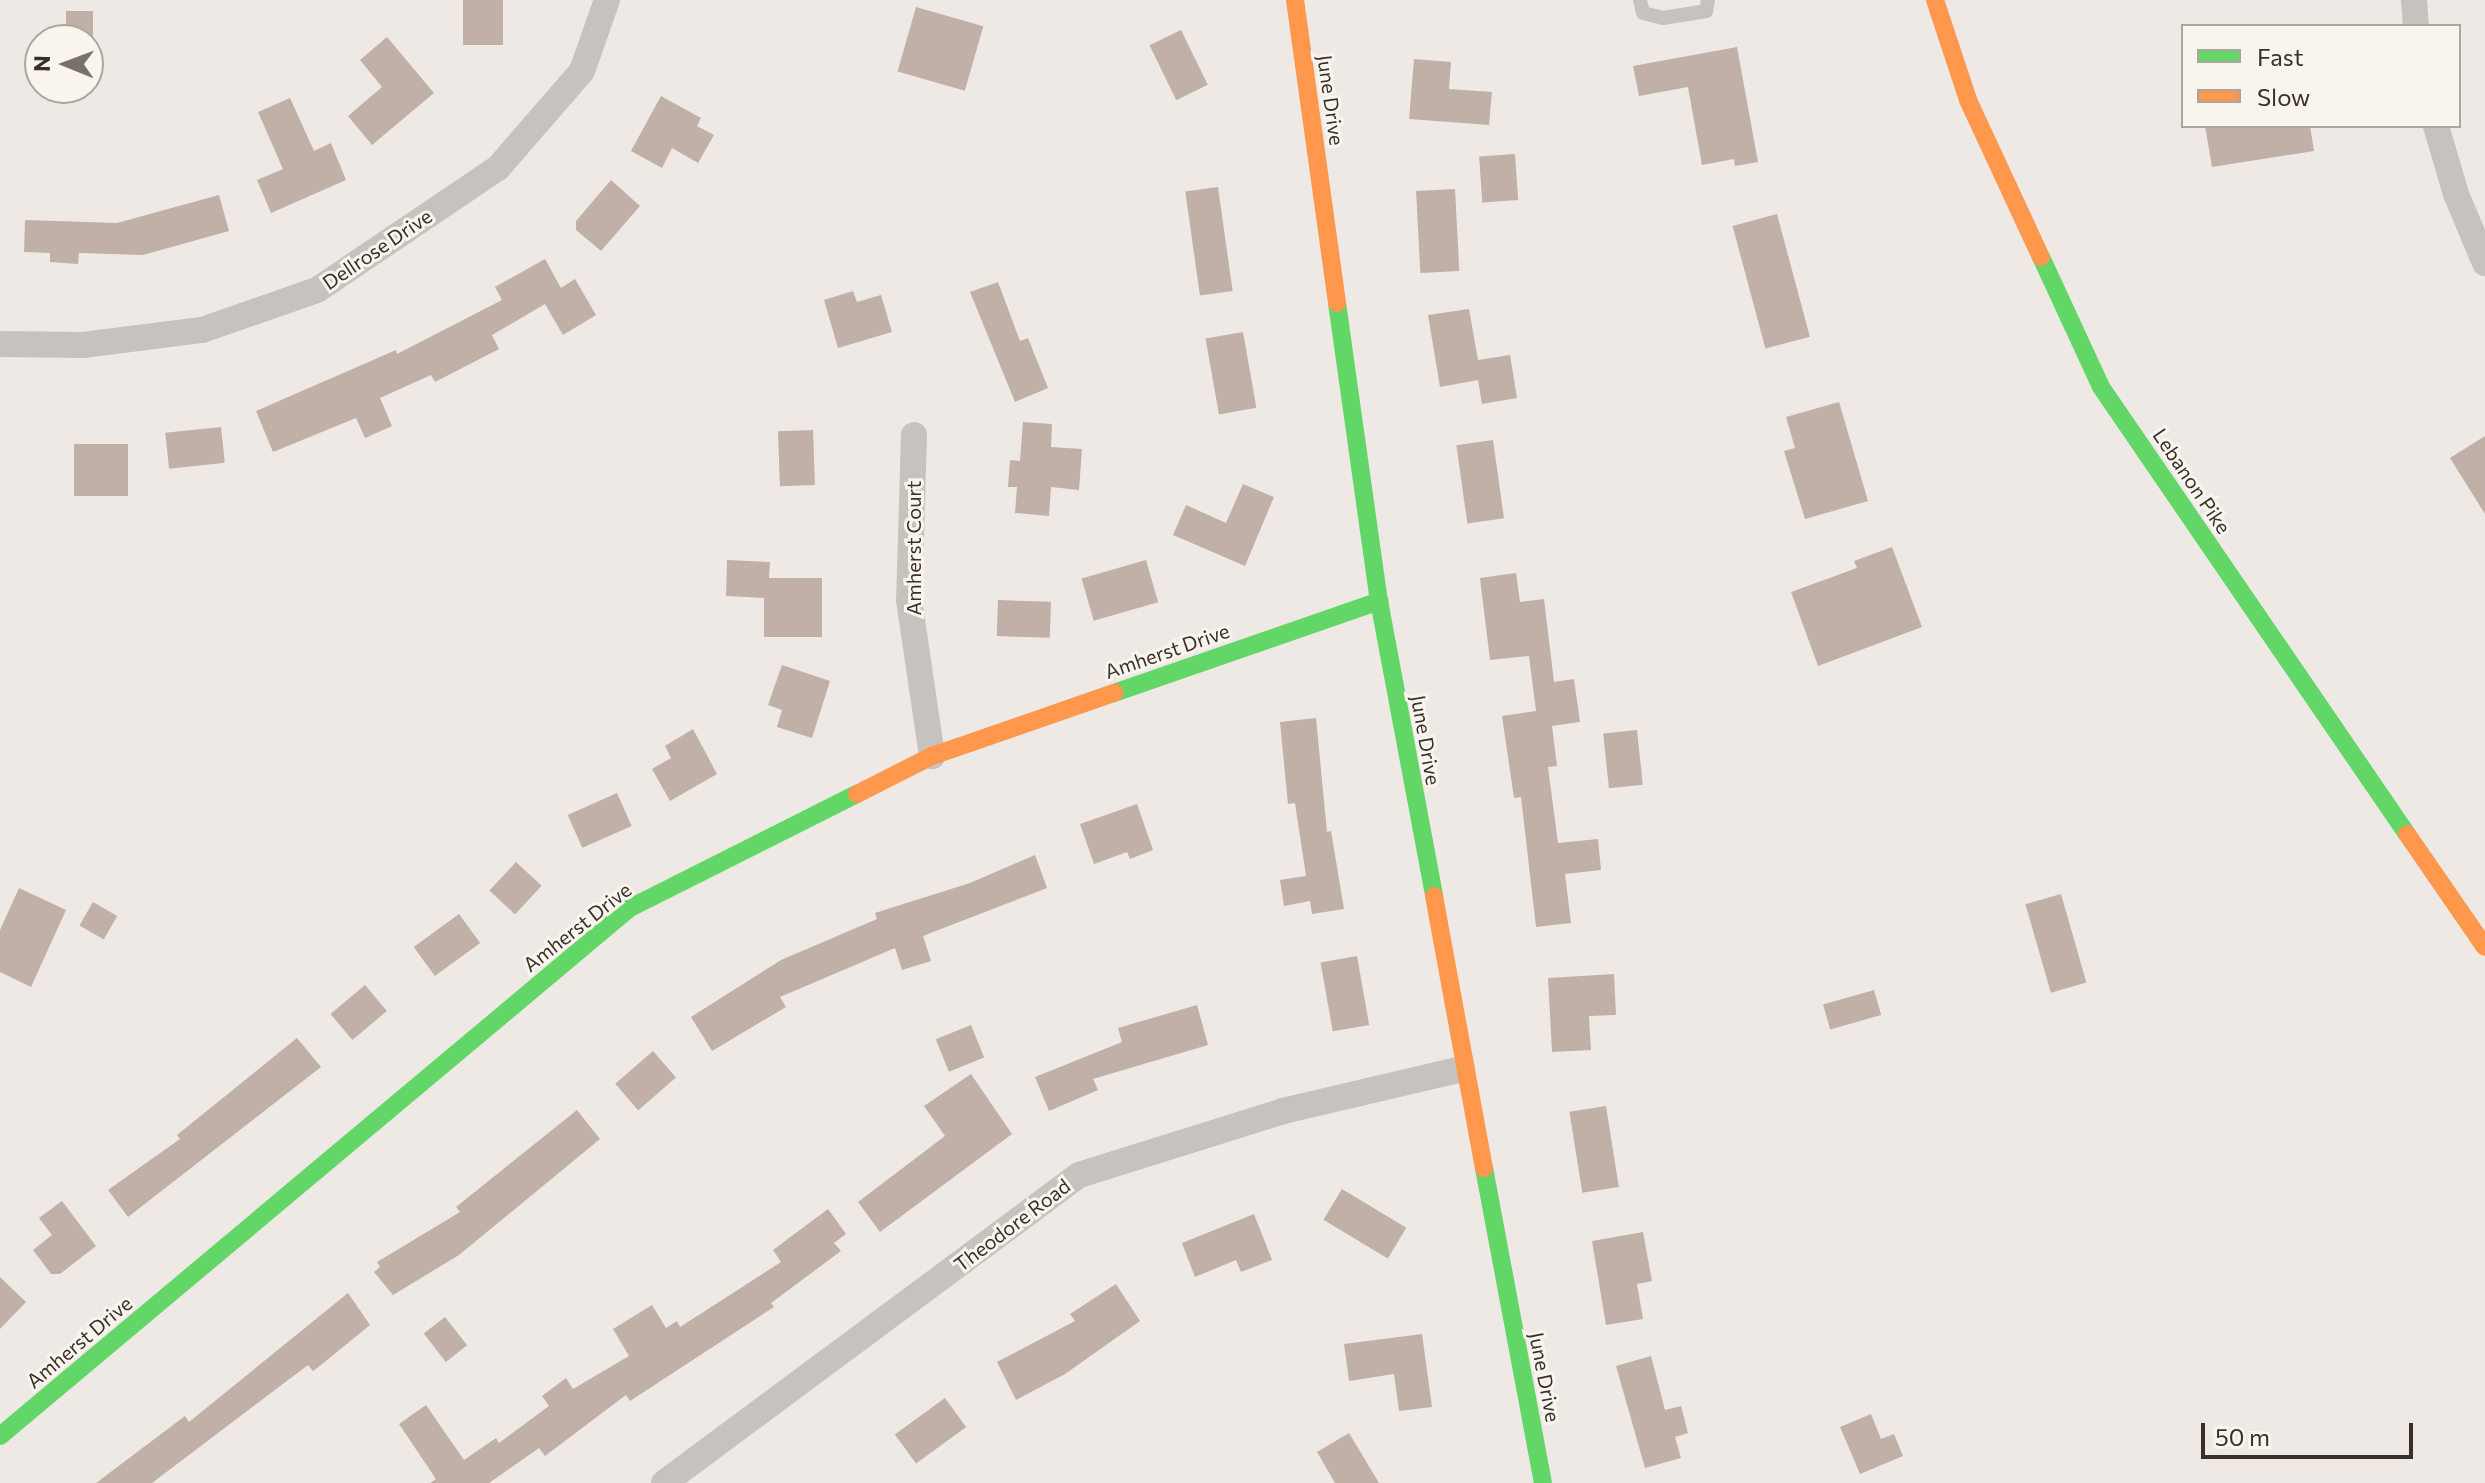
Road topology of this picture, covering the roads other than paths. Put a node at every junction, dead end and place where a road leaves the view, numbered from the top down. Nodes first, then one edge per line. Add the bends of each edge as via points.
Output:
1 (607, 0) edge
2 (1295, 0) edge
3 (1640, 0) edge
4 (1708, 0) edge
5 (1935, 0) edge
6 (2414, 0) edge
7 (2416, 24) edge
8 (2437, 128) edge
9 (2485, 263) edge
10 (0, 344) edge
11 (914, 435) dead end
12 (1379, 601) junction
13 (932, 756) junction
14 (2485, 947) edge
15 (1462, 1069) junction
16 (0, 1436) edge
17 (664, 1483) edge
18 (1543, 1483) edge

1 - 10 street, Dellrose Drive via 582,71 498,168 317,290 202,330 83,345
2 - 12 street, June Drive
3 - 4 lane via 1643,13 1663,18 1706,11
5 - 14 street, Lebanon Pike via 1968,100 2101,387
6 - 7 street
8 - 9 street via 2456,194
11 - 13 street, Amherst Court via 909,600
12 - 13 street, Amherst Drive
12 - 15 street, June Drive
13 - 16 street, Amherst Drive via 630,908
15 - 17 street, Theodore Road via 1283,1111 1079,1175
15 - 18 street, June Drive

